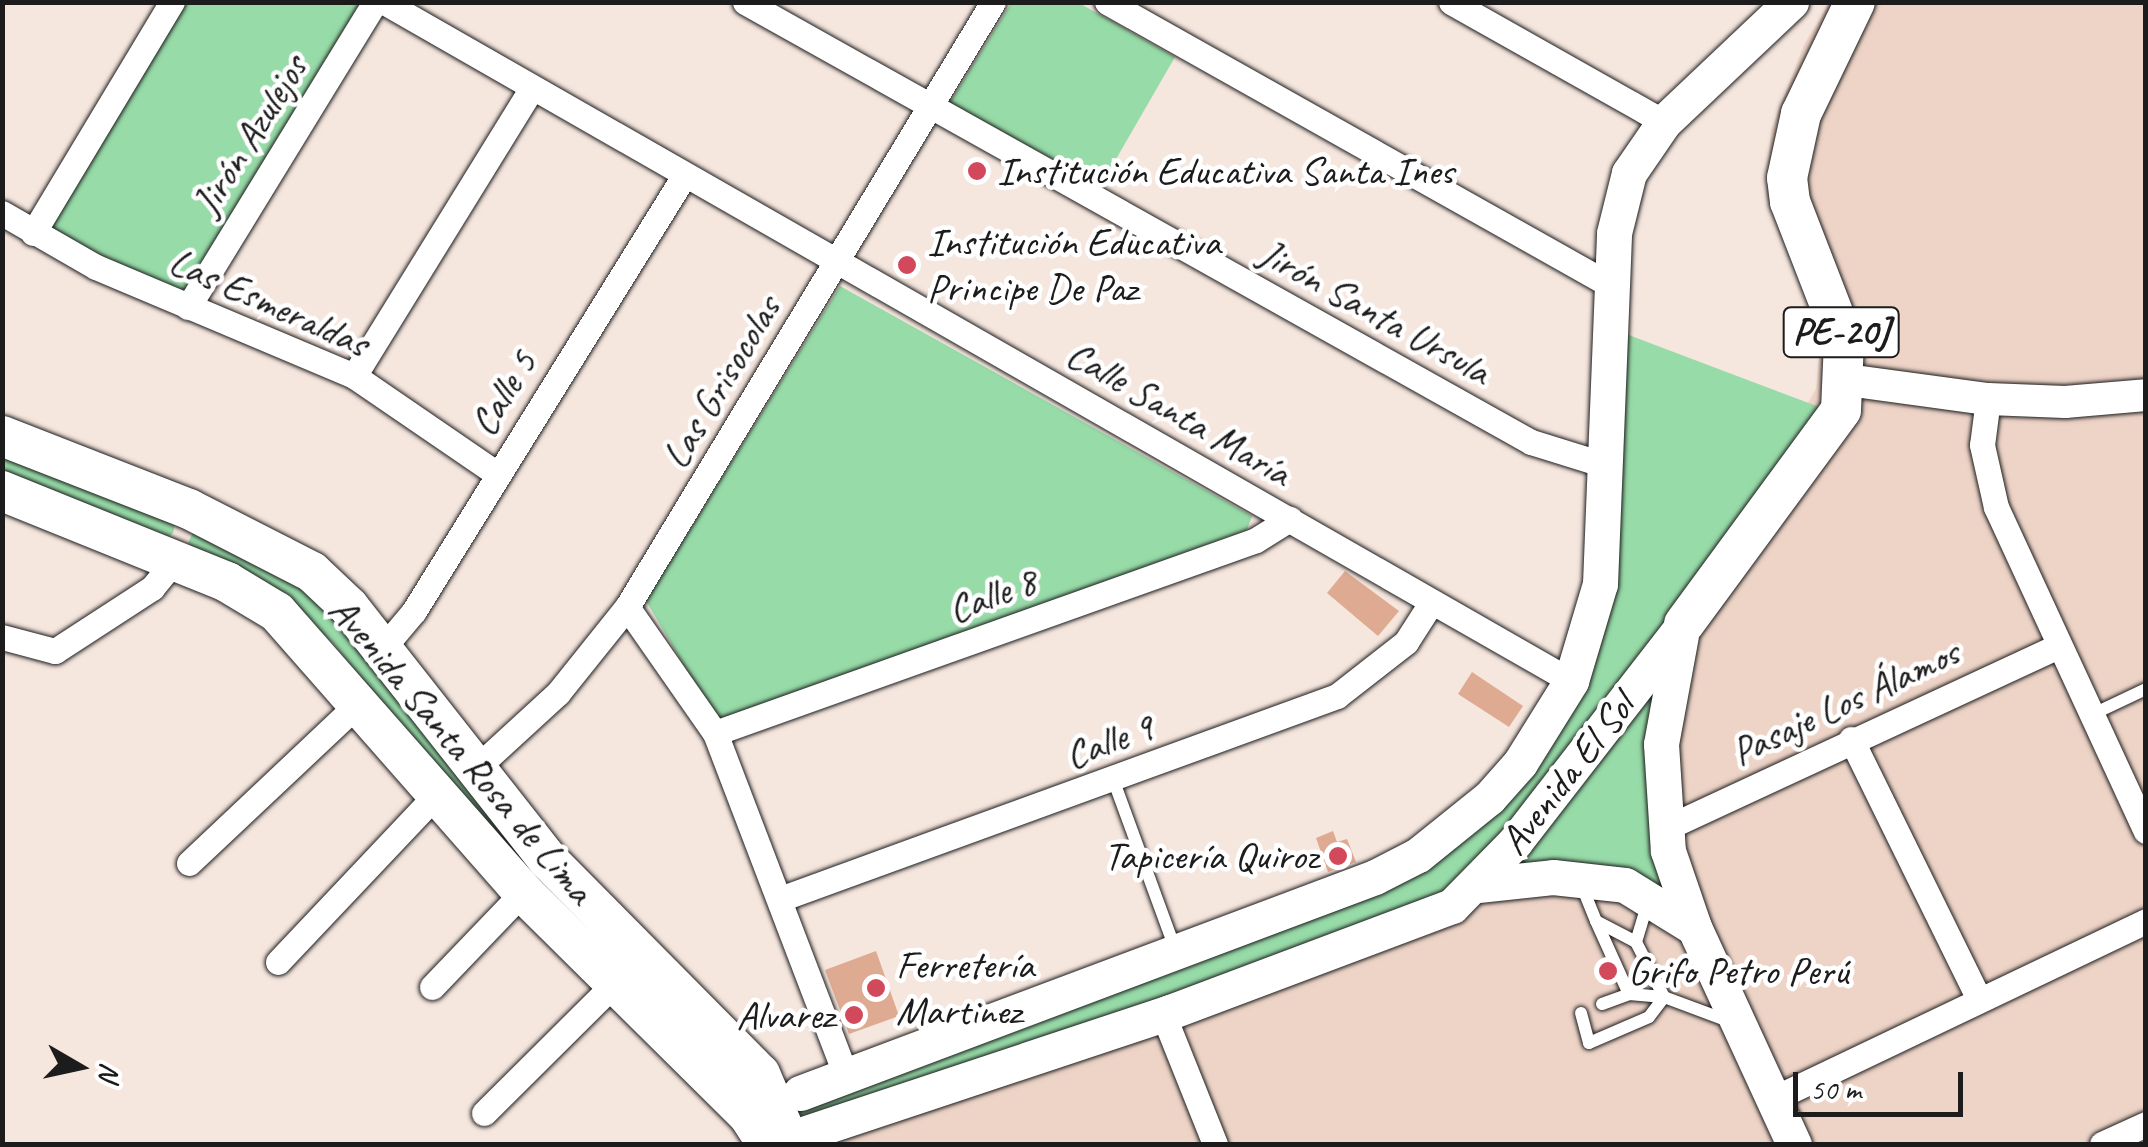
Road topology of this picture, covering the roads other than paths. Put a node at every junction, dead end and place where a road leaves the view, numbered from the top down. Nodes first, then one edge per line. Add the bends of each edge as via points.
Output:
1 (172, 2) edge
2 (375, 2) edge
3 (384, 2) edge
4 (744, 2) edge
5 (993, 2) edge
6 (1107, 2) edge
7 (1451, 2) edge
8 (1791, 2) edge
9 (1845, 4) edge
10 (781, 11) edge
11 (532, 89) junction
12 (928, 107) junction
13 (1664, 122) junction
14 (684, 176) junction
15 (2, 212) edge
16 (33, 233) junction
17 (837, 262) junction
18 (1612, 286) junction
19 (188, 307) junction
20 (354, 376) junction
21 (1847, 380) junction
22 (2146, 395) edge
23 (1988, 399) junction
24 (2, 436) edge
25 (1608, 466) junction
26 (497, 474) junction
27 (2, 490) edge
28 (189, 509) junction
29 (1290, 520) junction
30 (175, 560) junction
31 (1431, 603) junction
32 (627, 607) junction
33 (1684, 624) junction
34 (2, 637) edge
35 (2059, 646) junction
36 (383, 648) junction
37 (1571, 681) junction
38 (2146, 689) edge
39 (362, 701) junction
40 (2091, 715) junction
41 (716, 733) junction
42 (1851, 739) junction
43 (474, 770) junction
44 (1114, 780) junction
45 (436, 794) junction
46 (1664, 828) junction
47 (2146, 832) edge
48 (189, 863) dead end
49 (1578, 877) junction
50 (1478, 885) junction
51 (523, 892) junction
52 (1650, 894) junction
53 (780, 899) junction
54 (2146, 921) edge
55 (1596, 922) junction
56 (1694, 928) junction
57 (1636, 942) junction
58 (1177, 952) junction
59 (278, 962) dead end
60 (613, 985) junction
61 (432, 987) dead end
62 (1629, 994) junction
63 (1664, 996) junction
64 (1979, 999) junction
65 (1602, 1004) dead end
66 (1581, 1013) dead end
67 (1163, 1014) junction
68 (1740, 1026) junction
69 (846, 1076) junction
70 (1773, 1099) junction
71 (484, 1113) dead end
72 (2146, 1124) edge
73 (779, 1126) edge
74 (1216, 1144) edge
75 (1794, 1144) edge
76 (2102, 1144) edge

1 - 16 street
2 - 19 street, Jirón Azulejos
3 - 11 street, Calle Santa María
4 - 10 street, Jirón Santa Ursula
5 - 12 street, Las Grisocolas
6 - 18 street
7 - 13 street
8 - 13 main road, Avenida El Sol
9 - 21 main road, Avenida El Sol / PE-20J via 1801,114 1787,178 1790,202 1844,340
10 - 12 street, Jirón Santa Ursula
11 - 14 street, Calle Santa María
11 - 20 street
12 - 17 street, Las Grisocolas
12 - 25 street, Jirón Santa Ursula via 1531,442
13 - 18 main road, Avenida El Sol via 1628,173 1618,203
14 - 17 street, Calle Santa María
14 - 26 street, Calle 5
15 - 16 street, Las Esmeraldas
16 - 19 street, Las Esmeraldas
17 - 29 street, Calle Santa María
17 - 32 street, Las Grisocolas
18 - 25 main road, Avenida El Sol
19 - 20 street, Las Esmeraldas
20 - 26 street, Las Esmeraldas
21 - 23 street
21 - 33 main road, Avenida El Sol / PE-20J via 1830,428
22 - 23 street
23 - 35 street via 1982,445 1987,478
24 - 28 main road, Avenida Santa Rosa de Lima
25 - 37 main road, Avenida El Sol via 1600,584
26 - 36 street, Calle 5
27 - 30 main road, Avenida Santa Rosa de Lima
28 - 30 main road
28 - 36 main road, Avenida Santa Rosa de Lima via 312,572
29 - 31 street, Calle Santa María
29 - 41 street, Calle 8 via 1256,540
30 - 34 street via 152,588 56,651
30 - 39 main road, Avenida Santa Rosa de Lima via 277,612
31 - 37 street, Calle Santa María
31 - 44 street, Calle 9 via 1406,642 1337,696
32 - 41 street
32 - 43 street, Las Grisocolas via 558,693
33 - 46 main road, PE-20J via 1660,744
33 - 50 main road, Avenida El Sol
35 - 40 street
35 - 42 street, Pasaje Los Álamos
36 - 43 main road, Avenida Santa Rosa de Lima
37 - 58 main road, Avenida El Sol via 1520,763 1489,798 1418,855
38 - 40 lane
39 - 45 main road, Avenida Santa Rosa de Lima
39 - 48 street
40 - 47 street
41 - 53 street
42 - 46 street, Pasaje Los Álamos
42 - 64 street
43 - 73 main road, Avenida Santa Rosa de Lima via 584,900 742,1055
44 - 53 street, Calle 9
44 - 58 lane
45 - 51 main road, Avenida Santa Rosa de Lima
45 - 59 street
46 - 56 main road, PE-20J
49 - 50 main road
49 - 52 main road
49 - 55 lane
50 - 67 main road, Avenida El Sol via 1417,924
51 - 60 main road, Avenida Santa Rosa de Lima
51 - 61 street
52 - 56 main road
52 - 57 lane
53 - 69 street
54 - 64 street
55 - 57 lane
55 - 62 lane
56 - 68 main road, PE-20J
57 - 63 lane
58 - 69 main road, Avenida El Sol
60 - 71 street
60 - 73 main road, Avenida Santa Rosa de Lima
62 - 63 lane
62 - 65 lane
63 - 66 lane via 1649,1017 1589,1042
63 - 68 lane
64 - 70 street
67 - 73 main road, Avenida El Sol
67 - 74 street
68 - 70 main road, PE-20J
69 - 73 main road, Avenida El Sol
70 - 75 main road, PE-20J
72 - 76 street

